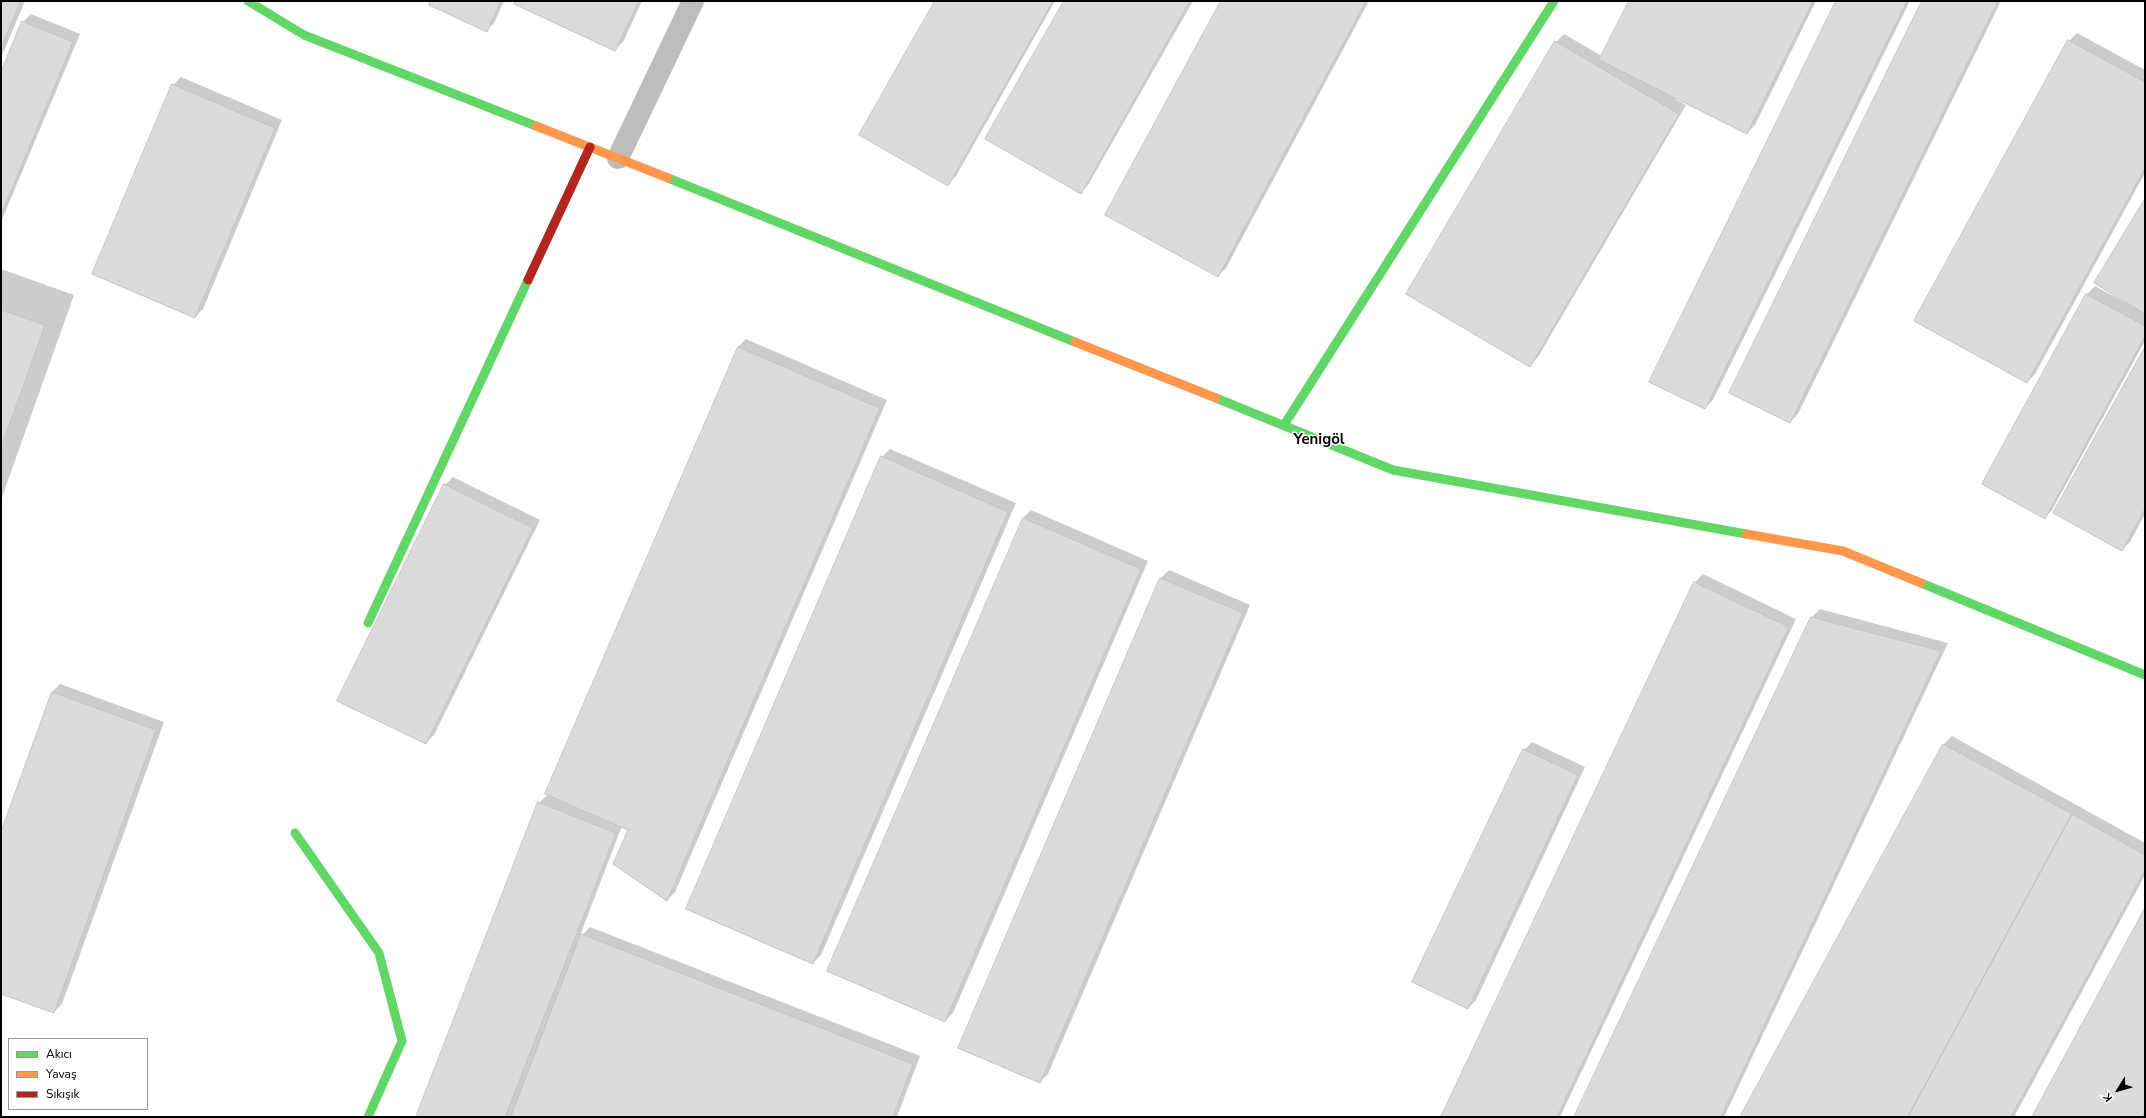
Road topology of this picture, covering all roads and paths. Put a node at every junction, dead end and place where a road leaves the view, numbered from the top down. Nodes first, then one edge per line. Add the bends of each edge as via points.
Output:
1 (248, 1) edge
2 (694, 1) edge
3 (1554, 1) edge
4 (590, 147) junction
5 (618, 158) junction
6 (1284, 425) junction
7 (368, 623) dead end
8 (2145, 675) edge
9 (295, 833) dead end
10 (368, 1117) edge

1 - 4 street via 304,35
2 - 5 street
3 - 6 street
4 - 5 street
4 - 7 street
5 - 6 street
6 - 8 street via 1393,470 1843,551
9 - 10 street via 379,953 402,1041

